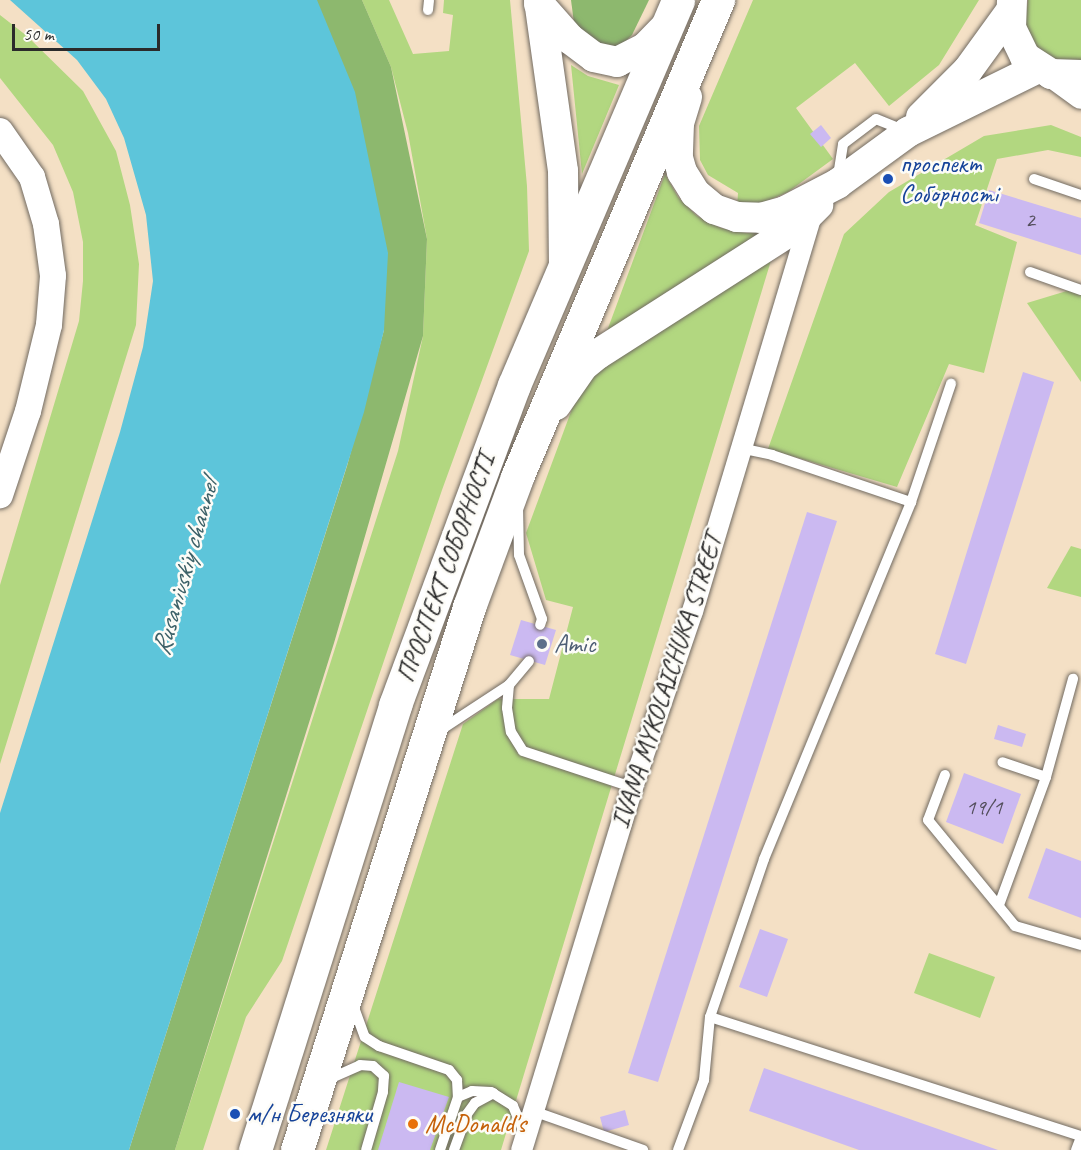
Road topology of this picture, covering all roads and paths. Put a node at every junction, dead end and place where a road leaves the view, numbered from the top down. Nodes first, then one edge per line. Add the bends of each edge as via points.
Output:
1 (717, 1) edge
2 (539, 2) edge
3 (1011, 6) edge
4 (672, 13) edge
5 (1045, 71) junction
6 (1081, 75) edge
7 (1081, 96) edge
8 (0, 131) edge
9 (908, 132) junction
10 (1034, 179) dead end
11 (837, 184) junction
12 (1081, 195) edge
13 (812, 212) junction
14 (564, 264) junction
15 (1030, 272) dead end
16 (1081, 290) edge
17 (951, 384) dead end
18 (533, 440) junction
19 (740, 448) junction
20 (517, 477) junction
21 (0, 495) edge
22 (911, 502) junction
23 (540, 625) dead end
24 (529, 661) dead end
25 (1073, 679) dead end
26 (509, 685) junction
27 (427, 739) junction
28 (1002, 762) dead end
29 (945, 775) dead end
30 (1046, 777) junction
31 (632, 787) junction
32 (999, 905) junction
33 (1081, 945) edge
34 (348, 990) junction
35 (710, 1017) junction
36 (317, 1087) junction
37 (494, 1093) junction
38 (458, 1097) junction
39 (533, 1111) junction
40 (1081, 1137) edge
41 (523, 1144) edge
42 (255, 1150) edge
43 (297, 1150) edge
44 (366, 1150) edge
45 (440, 1150) edge
46 (454, 1150) edge
47 (643, 1150) edge
48 (678, 1150) edge
49 (1076, 1150) edge

1 - 11 main road, IVANA MYKOLAICHUKA STREET via 679,123 678,158 695,193 714,209 736,217 761,218 785,211
1 - 18 highway, ПРОСПЕКТ СОБОРНОСТІ
2 - 4 main road via 570,39 594,57 616,62 646,47
2 - 14 main road via 562,171
3 - 5 main road via 1016,44
3 - 9 main road, IVANA MYKOLAICHUKA STREET via 968,70
4 - 14 highway, ПРОСПЕКТ СОБОРНОСТІ
5 - 6 main road
5 - 7 street
5 - 9 main road, IVANA MYKOLAICHUKA STREET
8 - 21 street via 32,177 46,225 54,276 49,326 28,411
9 - 11 main road, IVANA MYKOLAICHUKA STREET
10 - 12 lane
11 - 13 main road, IVANA MYKOLAICHUKA STREET
13 - 18 main road, IVANA MYKOLAICHUKA STREET via 795,228 639,325 583,366
13 - 19 street, IVANA MYKOLAICHUKA STREET
14 - 42 highway, ПРОСПЕКТ СОБОРНОСТІ via 395,705
15 - 16 lane
17 - 22 lane
18 - 20 highway, ПРОСПЕКТ СОБОРНОСТІ
19 - 22 lane
19 - 31 street, IVANA MYKOLAICHUKA STREET via 692,610
20 - 23 lane via 519,555 542,619
20 - 27 highway, ПРОСПЕКТ СОБОРНОСТІ via 469,607
22 - 35 lane via 764,859
24 - 26 lane
25 - 30 lane
26 - 27 lane
26 - 31 lane via 511,732 523,751
27 - 34 highway, ПРОСПЕКТ СОБОРНОСТІ
28 - 30 lane
29 - 32 lane via 928,820
30 - 32 lane
31 - 39 street, IVANA MYKOLAICHUKA STREET
32 - 33 lane via 1015,926
34 - 36 highway, ПРОСПЕКТ СОБОРНОСТІ
34 - 38 lane via 365,1037 379,1046 449,1070 457,1080
35 - 40 lane
35 - 48 lane via 704,1080
36 - 43 highway, ПРОСПЕКТ СОБОРНОСТІ
36 - 44 lane via 360,1065 373,1066 384,1076
37 - 38 lane via 472,1091
37 - 41 lane via 513,1106
37 - 46 lane via 476,1103 467,1114
38 - 45 lane
39 - 41 street, IVANA MYKOLAICHUKA STREET
39 - 47 lane
40 - 49 lane

